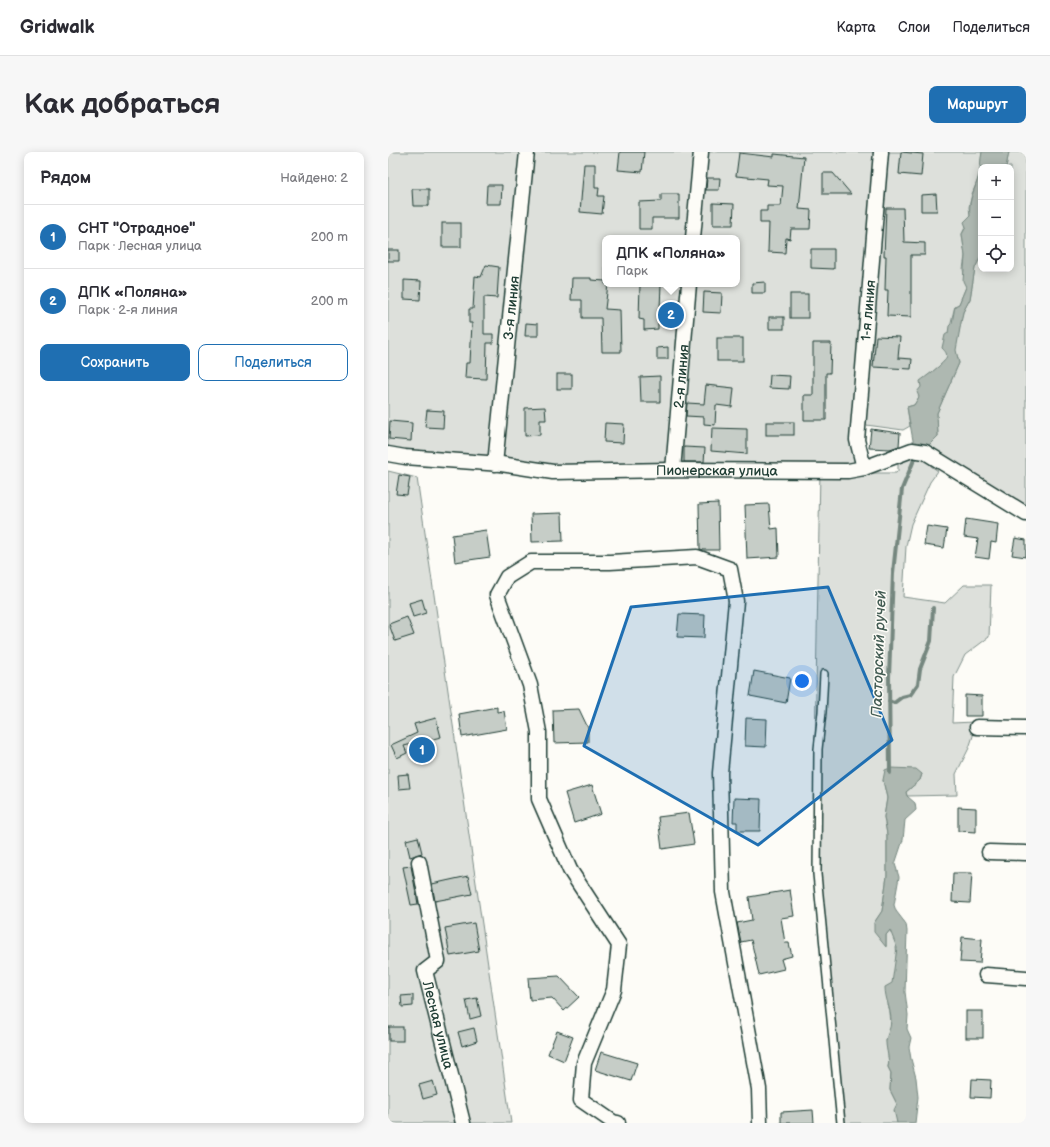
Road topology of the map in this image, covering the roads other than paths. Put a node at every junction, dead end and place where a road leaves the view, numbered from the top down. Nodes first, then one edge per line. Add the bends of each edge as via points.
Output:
1 (527, 152) edge
2 (701, 152) edge
3 (881, 152) edge
4 (693, 235) edge
5 (689, 287) edge
6 (388, 454) edge
7 (495, 464) junction
8 (864, 468) junction
9 (673, 470) junction
10 (1026, 514) edge
11 (824, 674) dead end
12 (977, 727) dead end
13 (1026, 728) edge
14 (989, 852) dead end
15 (1026, 853) edge
16 (419, 862) dead end
17 (986, 975) dead end
18 (1026, 978) edge
19 (463, 1123) edge
20 (618, 1123) edge
21 (760, 1123) edge
22 (841, 1123) edge

1 - 7 street, 3-я линия
2 - 4 street
3 - 8 street, 1-я линия via 857,440
5 - 9 street, 2-я линия
6 - 7 street, Пионерская улица
7 - 9 street, Пионерская улица via 553,472
8 - 9 street, Пионерская улица via 848,471
8 - 10 street, Пионерская улица via 919,451
11 - 22 lane via 818,749 817,874
12 - 13 street
14 - 15 street
16 - 19 street, Лесная улица via 438,961 425,971
17 - 18 street
20 - 21 street via 581,1100 584,1063 614,990 619,945 570,870 539,799 539,732 530,685 497,595 507,577 531,562 610,562 697,557 730,569 736,601 720,773 722,892 759,1089

